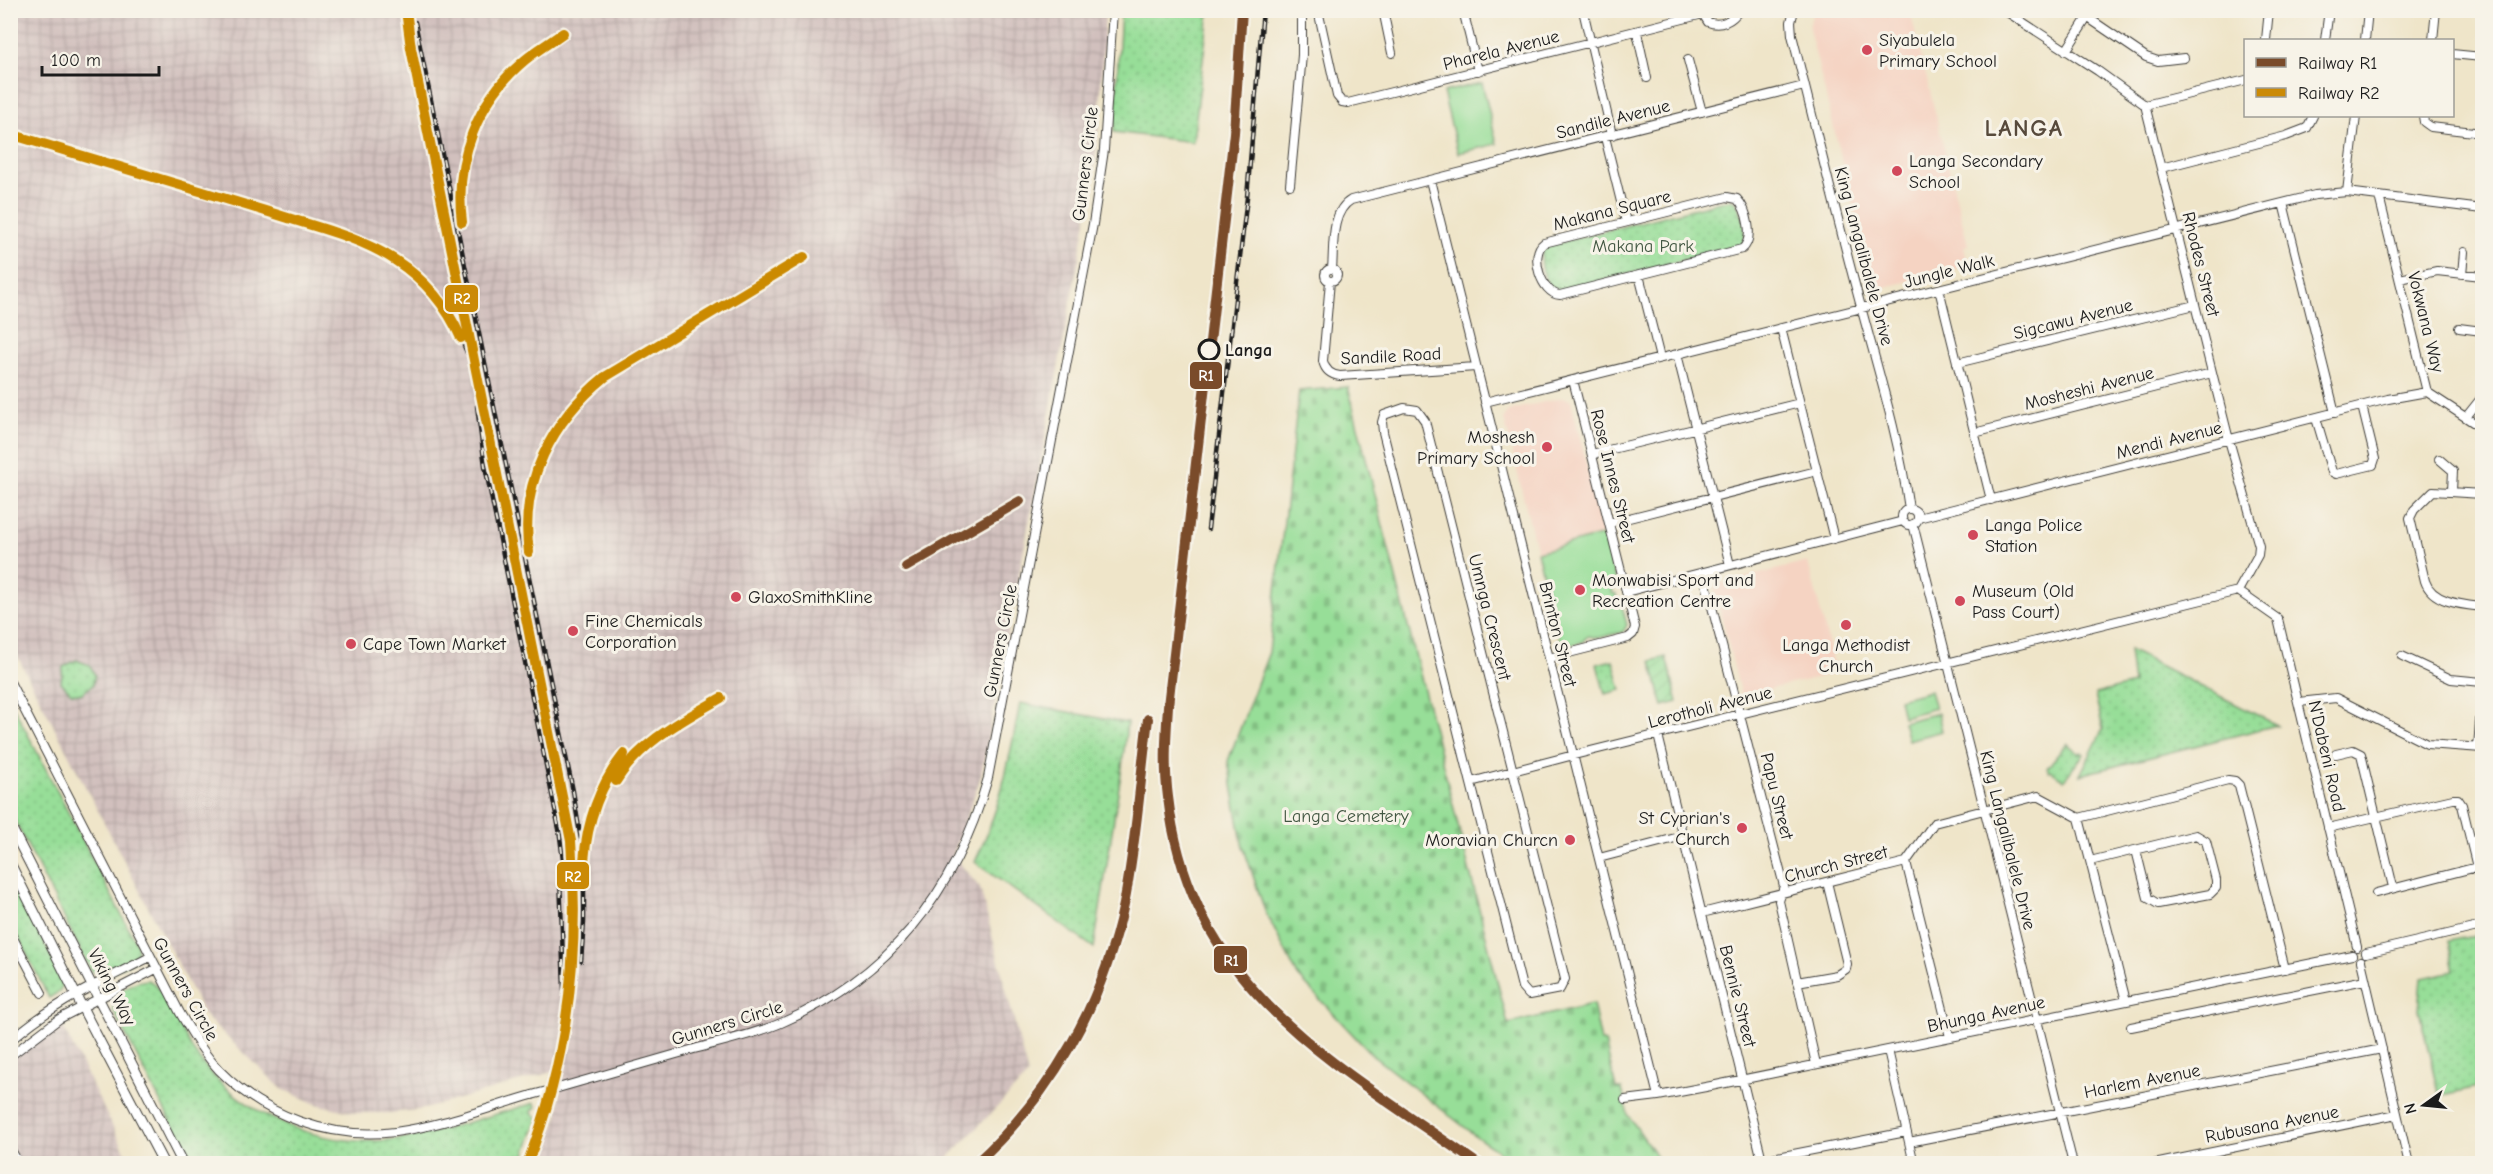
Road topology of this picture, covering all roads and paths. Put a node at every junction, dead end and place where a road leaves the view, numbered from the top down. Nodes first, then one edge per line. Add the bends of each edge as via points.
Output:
1 (1113, 10) edge
2 (1302, 10) edge
3 (1318, 10) edge
4 (1383, 10) edge
5 (1463, 10) edge
6 (1583, 10) edge
7 (1739, 10) edge
8 (1794, 10) edge
9 (2004, 10) edge
10 (2269, 10) edge
11 (2329, 10) edge
12 (2368, 10) edge
13 (2436, 10) edge
14 (1703, 12) edge
15 (2018, 14) edge
16 (2090, 14) edge
17 (1636, 32) junction
18 (2266, 39) edge
19 (2325, 39) edge
20 (2364, 39) edge
21 (2433, 39) edge
22 (1591, 43) junction
23 (2066, 51) junction
24 (1392, 53) dead end
25 (2454, 54) edge
26 (2482, 57) edge
27 (2184, 58) dead end
28 (1688, 60) dead end
29 (1478, 71) junction
30 (1647, 78) dead end
31 (2244, 80) edge
32 (1804, 86) junction
33 (2145, 105) junction
34 (1701, 112) junction
35 (2312, 117) edge
36 (2356, 117) edge
37 (2423, 117) edge
38 (2482, 133) edge
39 (1608, 136) junction
40 (2161, 168) junction
41 (1430, 180) junction
42 (1290, 184) dead end
43 (2347, 192) junction
44 (2379, 196) junction
45 (2283, 203) junction
46 (2482, 209) edge
47 (1626, 222) junction
48 (2176, 230) junction
49 (2464, 252) dead end
50 (2462, 274) junction
51 (1639, 275) junction
52 (2482, 276) edge
53 (2400, 279) junction
54 (1939, 289) junction
55 (2195, 305) junction
56 (1861, 308) junction
57 (1781, 328) junction
58 (2459, 328) dead end
59 (2482, 331) edge
60 (1677, 354) junction
61 (1660, 358) junction
62 (1957, 363) junction
63 (1476, 367) junction
64 (2212, 373) junction
65 (1574, 380) junction
66 (2427, 392) junction
67 (2482, 397) edge
68 (1485, 402) junction
69 (1800, 403) junction
70 (2362, 406) junction
71 (2335, 413) junction
72 (2466, 417) junction
73 (2316, 418) junction
74 (2482, 428) edge
75 (1696, 429) junction
76 (1974, 432) junction
77 (2229, 440) junction
78 (1592, 454) junction
79 (2439, 459) dead end
80 (1817, 471) junction
81 (2451, 491) junction
82 (2482, 494) edge
83 (1712, 497) junction
84 (1991, 500) junction
85 (1909, 509) junction
86 (1903, 521) junction
87 (1915, 521) junction
88 (1609, 523) junction
89 (1834, 539) junction
90 (1730, 565) junction
91 (1703, 572) junction
92 (2238, 591) junction
93 (1626, 592) junction
94 (2482, 607) edge
95 (2402, 656) dead end
96 (1549, 658) junction
97 (1948, 663) junction
98 (10, 681) edge
99 (2482, 682) edge
100 (2482, 693) edge
101 (2299, 702) junction
102 (1740, 715) junction
103 (1658, 735) junction
104 (2480, 748) edge
105 (2336, 754) dead end
106 (1574, 756) junction
107 (1514, 771) junction
108 (1471, 782) junction
109 (1984, 809) junction
110 (2376, 817) junction
111 (2079, 818) junction
112 (10, 825) edge
113 (2328, 828) junction
114 (1683, 836) junction
115 (2136, 850) junction
116 (1599, 858) junction
117 (2090, 861) junction
118 (1906, 862) junction
119 (10, 863) edge
120 (2477, 867) junction
121 (1827, 882) junction
122 (2393, 887) junction
123 (2482, 888) edge
124 (1782, 893) junction
125 (2376, 893) dead end
126 (1702, 913) junction
127 (2482, 926) edge
128 (10, 932) edge
129 (2357, 947) junction
130 (2366, 953) junction
131 (2352, 955) junction
132 (150, 957) junction
133 (2361, 961) junction
134 (156, 969) junction
135 (2285, 969) junction
136 (2365, 980) junction
137 (1797, 982) junction
138 (93, 986) junction
139 (42, 993) dead end
140 (76, 995) junction
141 (99, 998) junction
142 (2126, 1001) junction
143 (82, 1007) junction
144 (2037, 1019) junction
145 (2131, 1027) dead end
146 (1950, 1037) junction
147 (10, 1041) edge
148 (2382, 1049) junction
149 (1888, 1050) junction
150 (10, 1056) edge
151 (1816, 1064) junction
152 (1742, 1080) junction
153 (1658, 1096) junction
154 (1625, 1100) dead end
155 (2060, 1112) junction
156 (2397, 1114) junction
157 (1906, 1132) junction
158 (1909, 1142) junction
159 (10, 1148) edge
160 (1763, 1162) edge
161 (19, 1164) edge
162 (164, 1164) edge
163 (183, 1164) edge
164 (1914, 1164) edge
165 (2073, 1164) edge
166 (2154, 1164) edge
167 (2409, 1164) edge

1 - 134 street, Gunners Circle, bridge via 1104,150 1093,224 988,778 958,860 925,914 901,941 857,980 823,1003 780,1024 393,1132 353,1133 326,1128 292,1119 247,1094 218,1069 195,1038
2 - 42 street via 1302,55
3 - 29 street, Pharela Avenue via 1334,88 1342,102
4 - 24 street
5 - 29 street
6 - 22 street
7 - 14 street via 1732,20 1715,24 1708,22
8 - 32 street, King Langalibalele Drive via 1792,35
9 - 15 street
10 - 18 street
11 - 19 street
12 - 20 street
13 - 21 street
14 - 17 street, Pharela Avenue
15 - 23 street
16 - 23 street
16 - 27 street via 2146,57 2164,61
17 - 22 street, Pharela Avenue
17 - 30 street
22 - 29 street, Pharela Avenue
22 - 39 street
23 - 33 street
25 - 26 street
28 - 34 street
31 - 33 street
32 - 34 street, Sandile Avenue
32 - 56 street, King Langalibalele Drive
33 - 40 street, Rhodes Street
34 - 39 street, Sandile Avenue
35 - 40 street via 2307,128 2286,136
36 - 43 street
37 - 38 street via 2432,127
39 - 41 street, Sandile Avenue
39 - 47 street
40 - 48 street, Rhodes Street
41 - 63 street, Brinton Street
41 - 63 street, Sandile Road via 1356,198 1343,206 1337,216 1332,269 1337,277 1330,281 1323,361 1332,374 1343,376
43 - 44 street, Jungle Walk
43 - 45 street, Jungle Walk
44 - 46 street, Jungle Walk
44 - 53 street, Vokwana Way
45 - 48 street, Jungle Walk
45 - 71 street
47 - 51 street, Makana Square via 1541,244 1537,254 1542,279 1546,289 1557,295
47 - 51 street, Makana Square via 1731,197 1741,203 1748,226 1749,240 1742,249
48 - 54 street, Jungle Walk
48 - 55 street, Rhodes Street
49 - 50 street
50 - 52 street
50 - 53 street via 2437,272
51 - 61 street
53 - 66 street, Vokwana Way
54 - 56 street, Jungle Walk
54 - 62 street
55 - 62 street, Sigcawu Avenue
55 - 64 street, Rhodes Street
56 - 57 street, Jungle Walk
56 - 85 street, King Langalibalele Drive via 1901,462
57 - 60 street, Jungle Walk
57 - 69 street
58 - 59 street
60 - 61 street, Jungle Walk
60 - 75 street
61 - 65 street, Jungle Walk
62 - 76 street
63 - 68 street, Brinton Street
64 - 76 street, Mosheshi Avenue
64 - 77 street, Rhodes Street
65 - 68 street, Jungle Walk
65 - 78 street, Rose Innes Street
66 - 70 street, Mendi Avenue
66 - 72 street, Vokwana Way
67 - 72 street
68 - 96 street, Brinton Street
69 - 75 street
69 - 80 street
70 - 71 street, Mendi Avenue
70 - 73 street via 2375,459 2373,465 2340,474 2332,472
71 - 73 street, Mendi Avenue
72 - 74 street, Vokwana Way
73 - 77 street, Mendi Avenue
75 - 78 street
75 - 83 street
76 - 84 street
77 - 84 street, Mendi Avenue
77 - 92 street, Rhodes Street via 2259,546
78 - 88 street, Rose Innes Street
79 - 81 street via 2453,471
80 - 83 street
80 - 89 street
81 - 82 street
81 - 94 street via 2429,493 2411,515 2425,582 2429,590 2445,600
83 - 88 street
83 - 90 street
84 - 87 street, Mendi Avenue
85 - 86 street via 1903,514
85 - 87 street via 1915,512
86 - 87 street via 1908,525
86 - 89 street
87 - 97 street, King Langalibalele Drive
88 - 93 street, Rose Innes Street
89 - 90 street
90 - 91 street
91 - 93 street
91 - 102 street, Papu Street
92 - 97 street, Lerotholi Avenue
92 - 101 street, N'Dabeni Road via 2278,619
93 - 96 street, Rose Innes Street via 1635,627 1631,636
95 - 99 street via 2451,679
96 - 106 street, Brinton Street
97 - 102 street, Lerotholi Avenue
97 - 109 street, King Langalibalele Drive
98 - 132 street, Gunners Circle
100 - 104 street
101 - 104 street via 2336,698 2427,744
101 - 113 street, N'Dabeni Road
102 - 103 street, Lerotholi Avenue
102 - 124 street, Papu Street via 1784,886
103 - 106 street, Lerotholi Avenue
103 - 114 street, Bennie Street
105 - 110 street via 2353,750 2361,754
106 - 107 street, Lerotholi Avenue
106 - 116 street, Brinton Street
107 - 108 street, Lerotholi Avenue
107 - 108 street, Umnga Crescent via 1565,979 1560,989 1553,991 1529,995 1522,987
107 - 108 street, Umnga Crescent via 1425,421 1417,410 1404,408 1384,415 1382,427
109 - 111 street, Church Street via 2038,796
109 - 118 street, Church Street via 1934,823
109 - 144 street, King Langalibalele Drive
110 - 113 street
110 - 120 street via 2458,799
110 - 122 street
111 - 117 street
111 - 135 street via 2235,781
112 - 138 main road, Viking Way
113 - 129 street, N'Dabeni Road
114 - 116 street
114 - 126 street, Bennie Street
115 - 115 street via 2192,835 2203,838 2216,888 2210,894 2152,903
115 - 117 street
116 - 153 street, Brinton Street
117 - 142 street
118 - 121 street, Church Street
118 - 146 street
119 - 140 main road, Viking Way
120 - 122 street
120 - 123 street
121 - 124 street, Church Street
121 - 137 street via 1846,969 1837,975
122 - 125 street
124 - 126 street, Church Street
124 - 137 street, Papu Street via 1779,900
126 - 152 street, Bennie Street
127 - 130 street
128 - 139 street
129 - 130 street
129 - 131 street
130 - 133 street
131 - 133 street
131 - 135 street, Bhunga Avenue
132 - 134 street, Gunners Circle
132 - 138 street
133 - 136 street
134 - 141 street
135 - 142 street, Bhunga Avenue
136 - 145 street
136 - 148 street
137 - 151 street, Papu Street
138 - 140 street
138 - 141 main road, Viking Way
140 - 143 main road, Viking Way
140 - 147 street via 36,1018
141 - 143 street
141 - 163 main road, Viking Way
142 - 144 street, Bhunga Avenue
143 - 150 street
143 - 162 main road, Viking Way
144 - 146 street, Bhunga Avenue
144 - 155 street, King Langalibalele Drive
146 - 149 street, Bhunga Avenue
148 - 155 street, Harlem Avenue
148 - 156 street
149 - 151 street, Bhunga Avenue
149 - 157 street
151 - 152 street, Bhunga Avenue
152 - 153 street, Bhunga Avenue
152 - 160 street, Bennie Street
153 - 154 street, Bhunga Avenue
155 - 158 street, Harlem Avenue
155 - 165 street, King Langalibalele Drive
156 - 166 street, Rubusana Avenue
156 - 167 street
157 - 158 street
157 - 160 street
158 - 164 street
159 - 161 street

